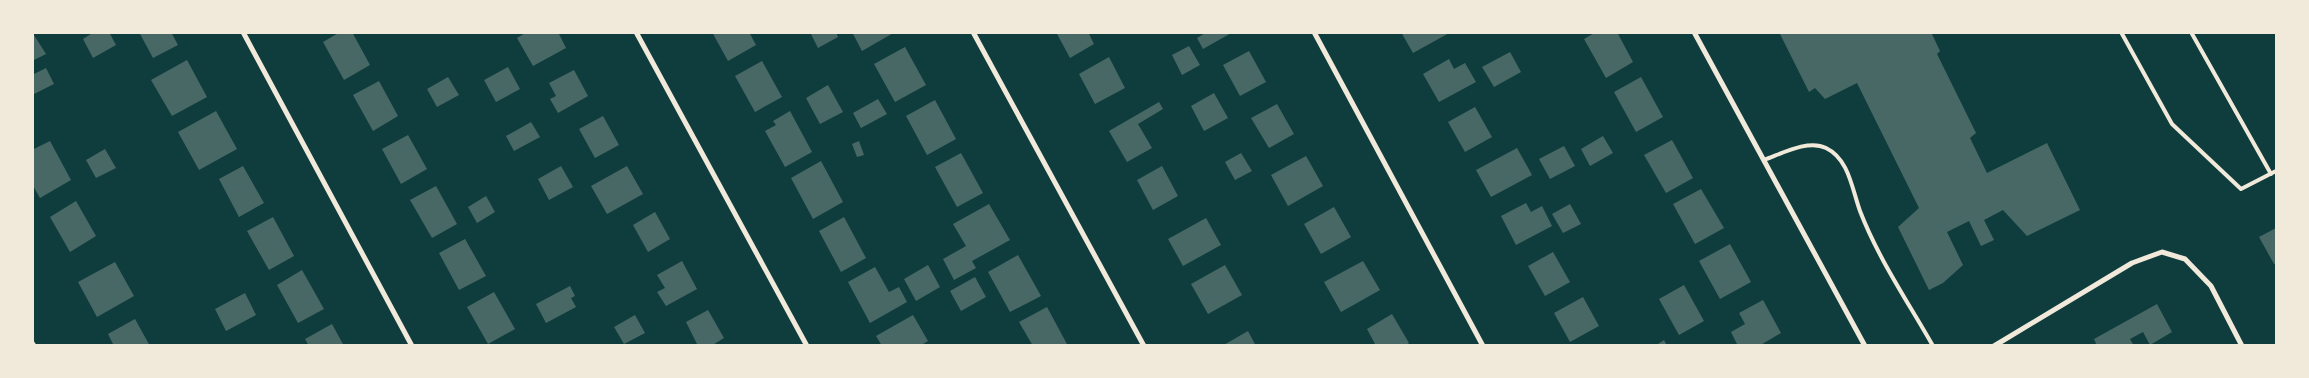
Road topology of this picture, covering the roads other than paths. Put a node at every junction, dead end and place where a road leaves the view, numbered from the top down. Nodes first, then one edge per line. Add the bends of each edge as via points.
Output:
1 (243, 32) edge
2 (636, 32) edge
3 (973, 32) edge
4 (1314, 32) edge
5 (1694, 32) edge
6 (2121, 32) edge
7 (2191, 32) edge
8 (1764, 160) junction
9 (2276, 171) edge
10 (2271, 174) junction
11 (412, 346) edge
12 (807, 346) edge
13 (1144, 346) edge
14 (1483, 346) edge
15 (1865, 346) edge
16 (1933, 346) edge
17 (1994, 346) edge
18 (2242, 346) edge

1 - 11 street
2 - 12 street
3 - 13 street
4 - 14 street
5 - 8 street
6 - 10 lane via 2172,124 2241,190
7 - 10 lane
8 - 15 street
8 - 16 lane via 1810,146 1825,147 1838,155 1846,168 1868,231
9 - 10 lane
17 - 18 street via 2132,263 2162,252 2185,259 2211,286

